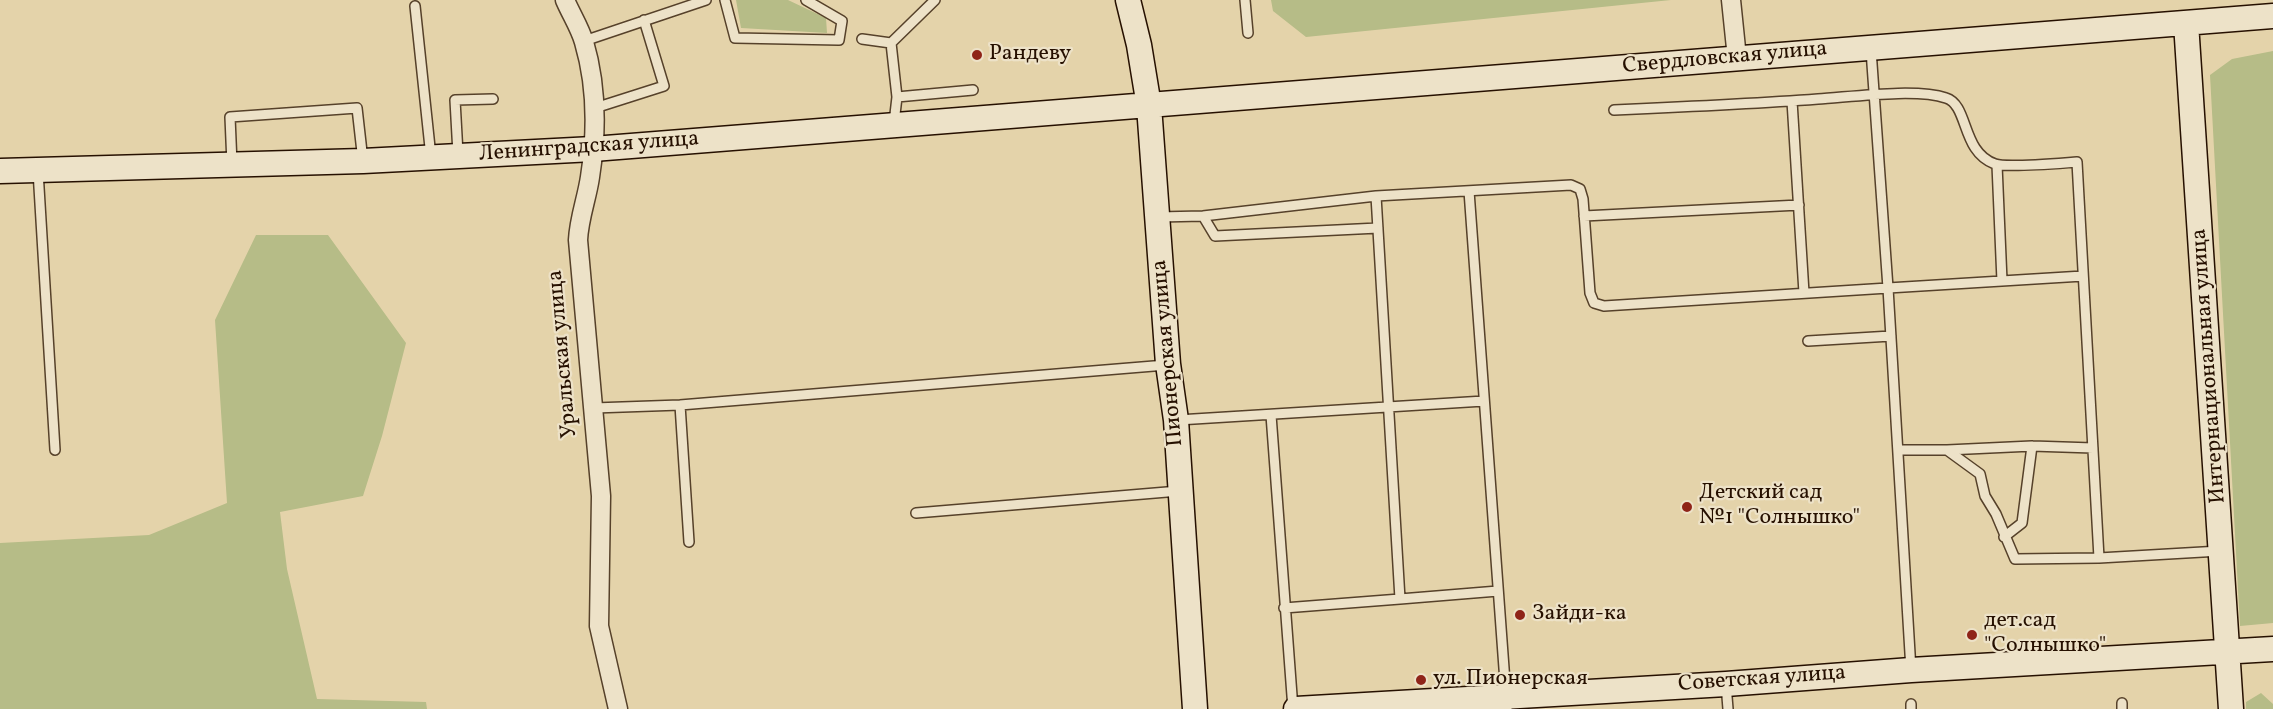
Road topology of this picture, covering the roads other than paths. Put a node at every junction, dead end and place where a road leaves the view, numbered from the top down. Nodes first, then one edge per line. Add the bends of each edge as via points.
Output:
1 (565, 0) edge
2 (706, 0) edge
3 (725, 0) edge
4 (806, 0) edge
5 (935, 0) edge
6 (1128, 0) edge
7 (1245, 0) edge
8 (1731, 0) edge
9 (415, 6) dead end
10 (2273, 16) edge
11 (644, 20) junction
12 (2187, 22) junction
13 (1248, 33) dead end
14 (862, 39) dead end
15 (584, 41) junction
16 (891, 43) junction
17 (1871, 47) junction
18 (1737, 58) junction
19 (973, 90) dead end
20 (1876, 96) junction
21 (897, 97) junction
22 (493, 99) dead end
23 (1792, 101) junction
24 (1177, 104) joint
25 (1149, 106) junction
26 (595, 108) junction
27 (1614, 110) dead end
28 (893, 125) junction
29 (593, 149) junction
30 (458, 156) junction
31 (431, 157) junction
32 (363, 161) junction
33 (232, 164) junction
34 (1997, 165) junction
35 (37, 169) junction
36 (0, 171) edge
37 (1469, 191) junction
38 (1376, 196) junction
39 (1799, 205) junction
40 (1203, 216) junction
41 (1584, 216) junction
42 (1157, 217) junction
43 (1378, 228) junction
44 (2083, 276) junction
45 (2002, 281) junction
46 (1888, 288) junction
47 (1804, 293) junction
48 (1891, 336) junction
49 (1808, 340) dead end
50 (1168, 364) junction
51 (1484, 401) junction
52 (680, 405) junction
53 (1389, 407) junction
54 (594, 408) junction
55 (1271, 414) junction
56 (1176, 420) junction
57 (2032, 446) junction
58 (2093, 448) junction
59 (55, 450) dead end
60 (1898, 450) junction
61 (1947, 450) junction
62 (1181, 491) junction
63 (916, 513) dead end
64 (2004, 537) junction
65 (689, 542) dead end
66 (2222, 550) junction
67 (2099, 558) junction
68 (1498, 591) junction
69 (1400, 599) junction
70 (1284, 608) junction
71 (2273, 649) edge
72 (2227, 652) junction
73 (1911, 669) junction
74 (1725, 684) junction
75 (1507, 703) edge
76 (618, 709) edge
77 (1195, 709) edge
78 (1295, 709) edge
79 (1728, 709) edge
80 (2231, 709) edge

1 - 15 street, Уральская улица
2 - 11 lane
3 - 4 lane via 735,38 839,40 842,21
5 - 16 lane
6 - 25 main road, Пионерская улица
7 - 13 lane
8 - 18 street
9 - 31 lane
10 - 12 main road, Свердловская улица
11 - 15 lane
11 - 26 lane via 664,86
12 - 17 main road, Свердловская улица
12 - 66 main road, Интернациональная улица
14 - 16 lane
15 - 26 street, Уральская улица
16 - 21 lane
17 - 18 main road, Свердловская улица
17 - 20 lane
18 - 24 main road, Свердловская улица
19 - 21 lane
20 - 23 lane
20 - 34 lane via 1948,98 1956,106 1972,145
20 - 46 lane
21 - 28 lane
22 - 30 lane via 455,100
23 - 27 lane
23 - 39 lane
24 - 25 main road, Ленинградская улица
25 - 28 main road, Ленинградская улица
25 - 42 main road, Пионерская улица
26 - 29 street, Уральская улица
28 - 29 main road, Ленинградская улица
29 - 30 main road, Ленинградская улица
29 - 54 street, Уральская улица via 578,240
30 - 31 main road, Ленинградская улица
31 - 32 main road, Ленинградская улица
32 - 33 main road, Ленинградская улица
32 - 33 lane via 357,108 230,117
33 - 35 main road, Ленинградская улица
34 - 44 lane via 2077,162
34 - 45 lane
35 - 36 main road, Ленинградская улица
35 - 59 lane
37 - 38 lane
37 - 41 lane via 1571,185 1580,189
37 - 51 lane
38 - 40 lane
38 - 43 lane
39 - 41 lane
39 - 47 lane
40 - 42 lane
40 - 43 lane via 1215,236
41 - 47 lane via 1594,303 1604,306
42 - 50 main road, Пионерская улица
43 - 53 lane
44 - 45 lane
44 - 58 lane
45 - 46 lane
46 - 47 lane
46 - 48 lane
48 - 49 lane
48 - 60 lane
50 - 52 lane
50 - 56 main road, Пионерская улица
51 - 53 lane
51 - 68 lane
52 - 54 lane
52 - 65 lane
53 - 55 lane
53 - 69 lane
54 - 76 street, Уральская улица via 601,496 599,626
55 - 56 lane
55 - 70 lane
56 - 62 main road, Пионерская улица
57 - 58 lane
57 - 61 lane
57 - 64 lane via 2022,523
58 - 67 lane
60 - 61 lane
60 - 73 lane
61 - 64 lane via 1980,474 1985,496
62 - 63 lane
62 - 77 main road, Пионерская улица
64 - 67 lane via 2015,559
66 - 67 lane
66 - 72 main road, Интернациональная улица
68 - 69 lane
68 - 75 lane
69 - 70 lane
70 - 78 lane
71 - 72 main road, Советская улица
72 - 73 main road, Советская улица
72 - 80 main road, Интернациональная улица
73 - 74 main road, Советская улица
74 - 75 main road, Советская улица
74 - 79 lane
75 - 78 main road, Советская улица

